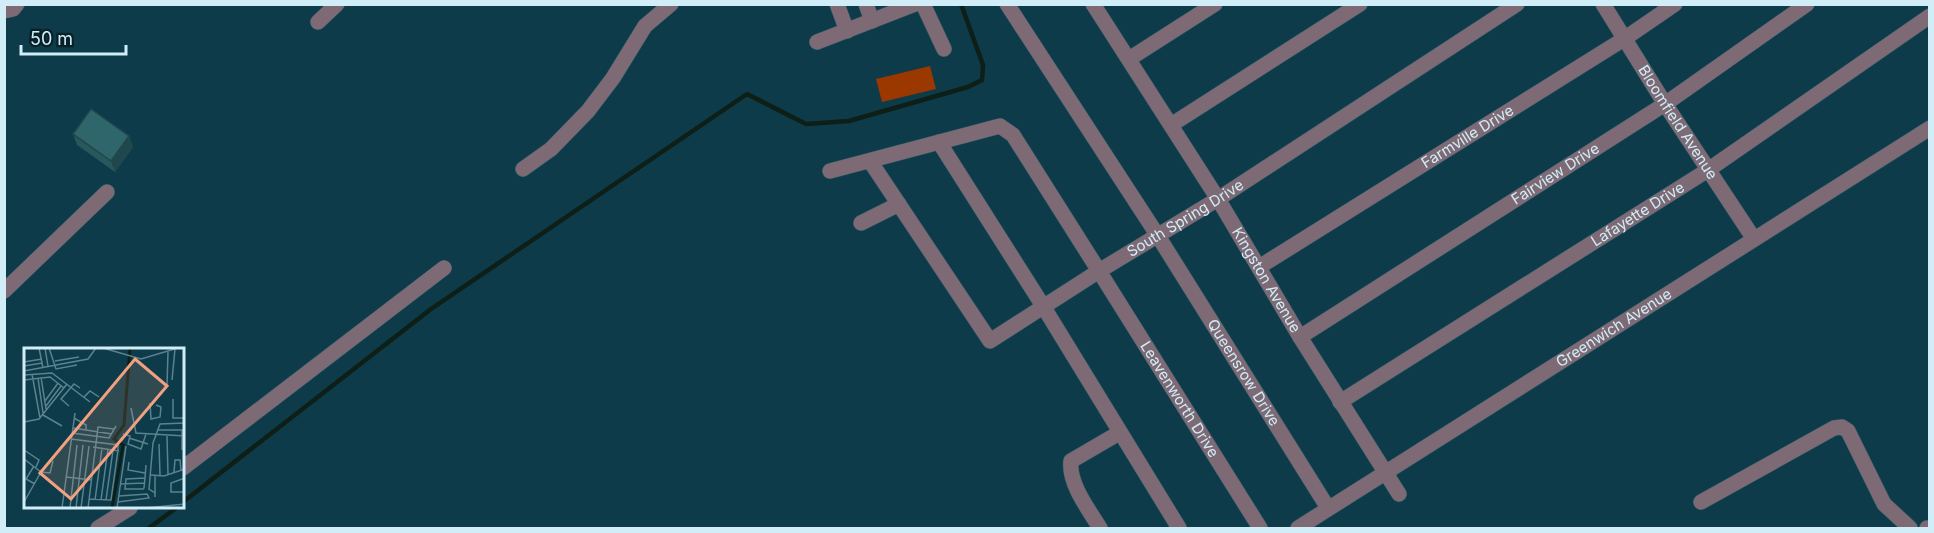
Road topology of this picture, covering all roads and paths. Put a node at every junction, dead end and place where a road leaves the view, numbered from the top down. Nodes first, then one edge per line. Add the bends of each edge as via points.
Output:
1 (17, 4) edge
2 (337, 4) edge
3 (671, 4) edge
4 (837, 4) edge
5 (866, 4) edge
6 (915, 4) edge
7 (923, 4) edge
8 (1007, 4) edge
9 (1094, 4) edge
10 (1215, 4) edge
11 (1360, 4) edge
12 (1517, 4) edge
13 (1603, 4) edge
14 (1675, 4) edge
15 (1807, 4) edge
16 (894, 8) edge
17 (4, 11) edge
18 (1929, 16) edge
19 (872, 21) junction
20 (318, 22) dead end
21 (847, 31) junction
22 (1624, 39) junction
23 (817, 42) dead end
24 (944, 50) dead end
25 (1129, 59) junction
26 (1665, 104) junction
27 (1171, 125) junction
28 (1929, 128) edge
29 (939, 142) junction
30 (870, 161) junction
31 (523, 170) dead end
32 (1708, 170) junction
33 (830, 171) dead end
34 (107, 192) dead end
35 (1218, 198) junction
36 (899, 204) junction
37 (861, 223) dead end
38 (1158, 236) junction
39 (1754, 238) junction
40 (1259, 267) junction
41 (444, 268) dead end
42 (1099, 271) junction
43 (4, 291) edge
44 (1043, 306) junction
45 (1300, 337) junction
46 (1340, 402) junction
47 (1119, 433) junction
48 (184, 467) edge
49 (1385, 471) junction
50 (1399, 494) dead end
51 (1701, 502) dead end
52 (1328, 508) junction
53 (127, 509) edge
54 (99, 528) edge
55 (1100, 528) edge
56 (1179, 528) edge
57 (1260, 528) edge
58 (1298, 528) edge
59 (1910, 528) edge

1 - 17 street
2 - 20 street
3 - 31 street via 645,26 588,111 551,149
4 - 21 street
5 - 19 street
6 - 16 street
7 - 24 street
8 - 38 street, Queensrow Drive
9 - 25 street, Kingston Avenue
10 - 25 street
11 - 27 street
12 - 35 street, South Spring Drive
13 - 22 street, Bloomfield Avenue
14 - 22 street, Farmville Drive
15 - 26 street, Fairview Drive
16 - 19 street
18 - 32 street, Lafayette Drive
19 - 21 street
21 - 23 street
22 - 26 street, Bloomfield Avenue
22 - 40 street, Farmville Drive
25 - 27 street, Kingston Avenue
26 - 32 street, Bloomfield Avenue
26 - 45 street, Fairview Drive
27 - 35 street, Kingston Avenue
28 - 39 street, Greenwich Avenue
29 - 30 street, Leavenworth Drive
29 - 42 street, Leavenworth Drive via 1000,126 1013,135
29 - 44 street
30 - 33 street, Leavenworth Drive
30 - 36 street, South Spring Drive
32 - 39 street, Bloomfield Avenue
32 - 46 street, Lafayette Drive
34 - 43 street
35 - 38 street, South Spring Drive
35 - 40 street, Kingston Avenue
36 - 37 street
36 - 44 street, South Spring Drive via 990,341
38 - 42 street, South Spring Drive
38 - 52 street, Queensrow Drive
39 - 49 street, Greenwich Avenue
40 - 45 street, Kingston Avenue
41 - 48 street
42 - 44 street, South Spring Drive
42 - 57 street, Leavenworth Drive
44 - 47 street
45 - 46 street, Kingston Avenue
46 - 49 street, Kingston Avenue
47 - 55 street via 1071,461 1074,483
47 - 56 street
49 - 50 street, Kingston Avenue
49 - 52 street, Greenwich Avenue
51 - 59 street via 1842,427 1848,431 1884,504
52 - 58 street, Greenwich Avenue
53 - 54 street

